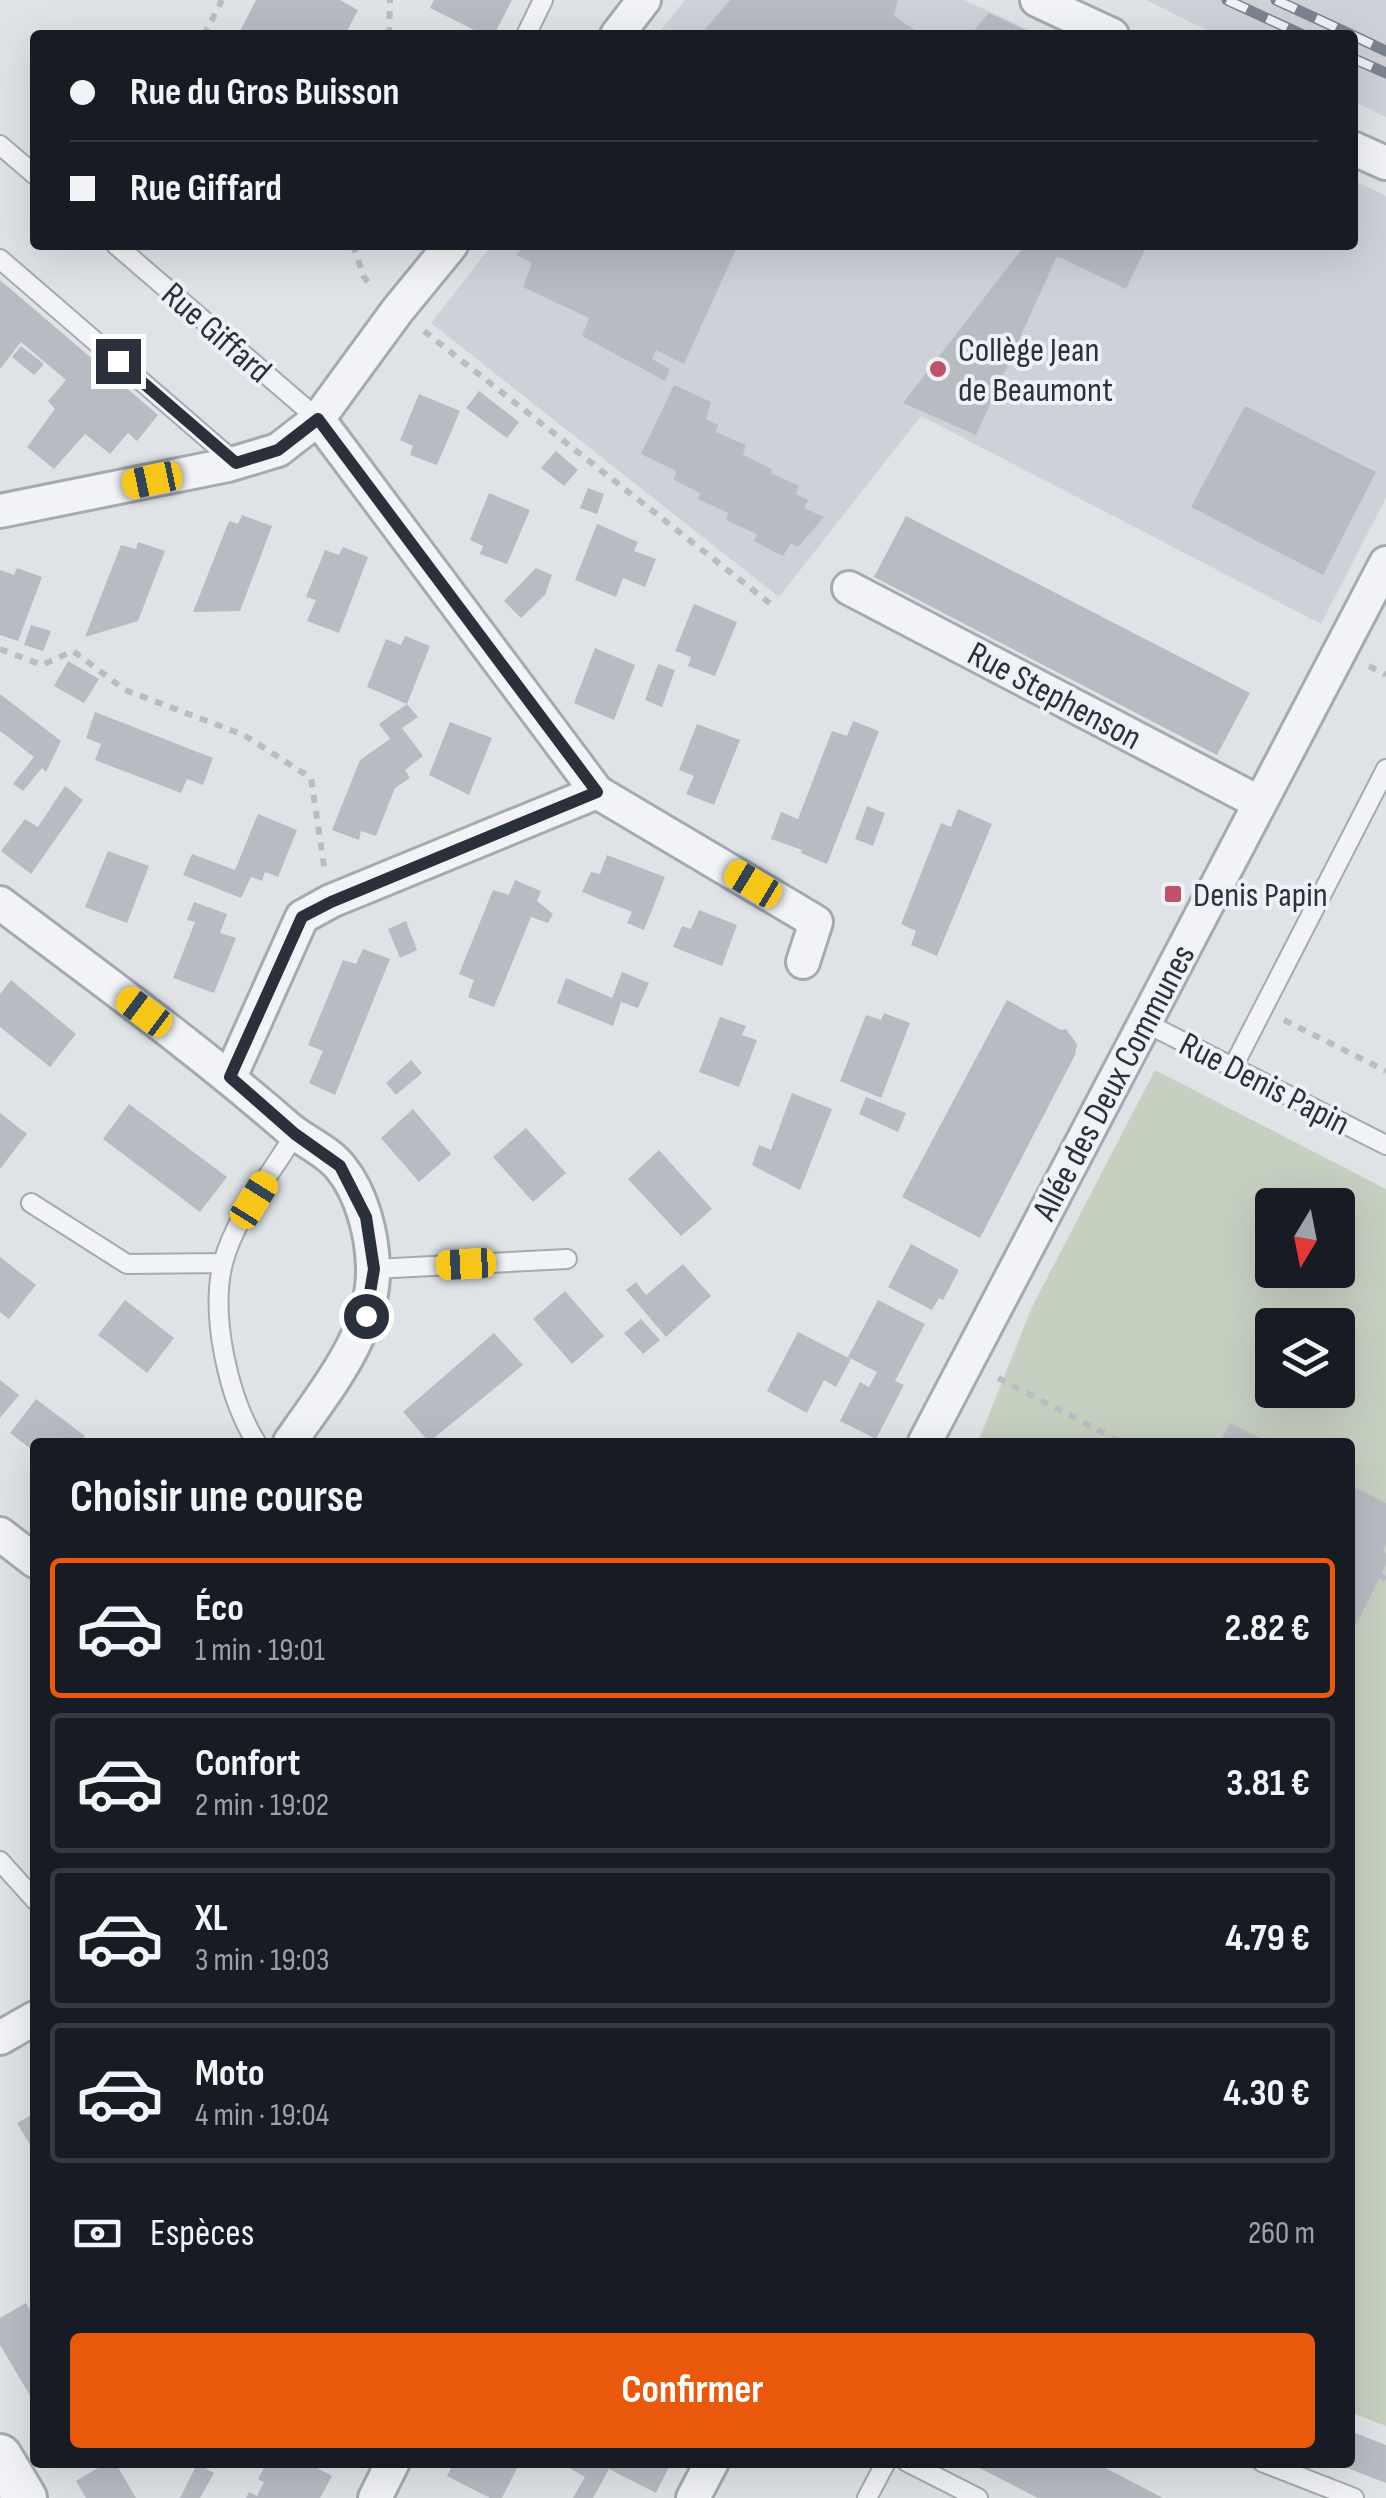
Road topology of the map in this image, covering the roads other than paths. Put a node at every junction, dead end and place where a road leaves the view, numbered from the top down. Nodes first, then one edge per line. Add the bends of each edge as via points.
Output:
1 (543, 0) edge
2 (644, 0) edge
3 (1037, 0) edge
4 (528, 30) edge
5 (621, 30) edge
6 (1101, 30) edge
7 (0, 145) edge
8 (1358, 151) edge
9 (1386, 164) edge
10 (30, 171) edge
11 (122, 250) edge
12 (447, 250) edge
13 (0, 259) edge
14 (318, 419) junction
15 (236, 463) junction
16 (0, 511) edge
17 (1386, 563) edge
18 (849, 588) dead end
19 (1386, 769) edge
20 (597, 792) junction
21 (1260, 802) junction
22 (0, 903) edge
23 (803, 962) dead end
24 (1144, 1022) junction
25 (1234, 1065) junction
26 (230, 1077) junction
27 (295, 1134) junction
28 (1386, 1144) edge
29 (31, 1203) dead end
30 (567, 1259) dead end
31 (223, 1263) junction
32 (374, 1269) junction
33 (254, 1438) edge
34 (293, 1438) edge
35 (926, 1438) edge
36 (0, 1534) edge
37 (30, 1557) edge
38 (0, 1861) edge
39 (30, 1894) edge
40 (30, 2021) edge
41 (0, 2038) edge
42 (0, 2456) edge
43 (391, 2468) edge
44 (709, 2468) edge
45 (883, 2468) edge
46 (918, 2468) edge
47 (1277, 2468) edge
48 (26, 2498) edge
49 (375, 2498) edge
50 (693, 2498) edge
51 (867, 2498) edge
52 (978, 2498) edge
53 (1354, 2498) edge

1 - 4 lane
2 - 5 street
3 - 6 street
7 - 10 lane
8 - 9 street
11 - 14 lane, Rue Giffard
12 - 14 street
13 - 15 lane
14 - 15 street via 278,450
14 - 20 street
15 - 16 street
17 - 21 street, Allée des Deux Communes
18 - 21 street, Rue Stephenson
19 - 25 lane
20 - 23 street via 816,922
20 - 26 street via 302,917
21 - 24 street, Allée des Deux Communes
22 - 26 street
24 - 25 lane, Rue Denis Papin
24 - 35 street, Allée des Deux Communes
25 - 28 lane, Rue Denis Papin
26 - 27 street
27 - 31 lane
27 - 32 street via 340,1166 366,1217
29 - 31 lane via 127,1264
30 - 32 lane
31 - 33 lane via 224,1361
32 - 34 street via 366,1316
36 - 37 street
38 - 39 lane
40 - 41 street
42 - 48 street
43 - 49 street
44 - 50 street
45 - 51 lane
46 - 52 lane
47 - 53 lane

